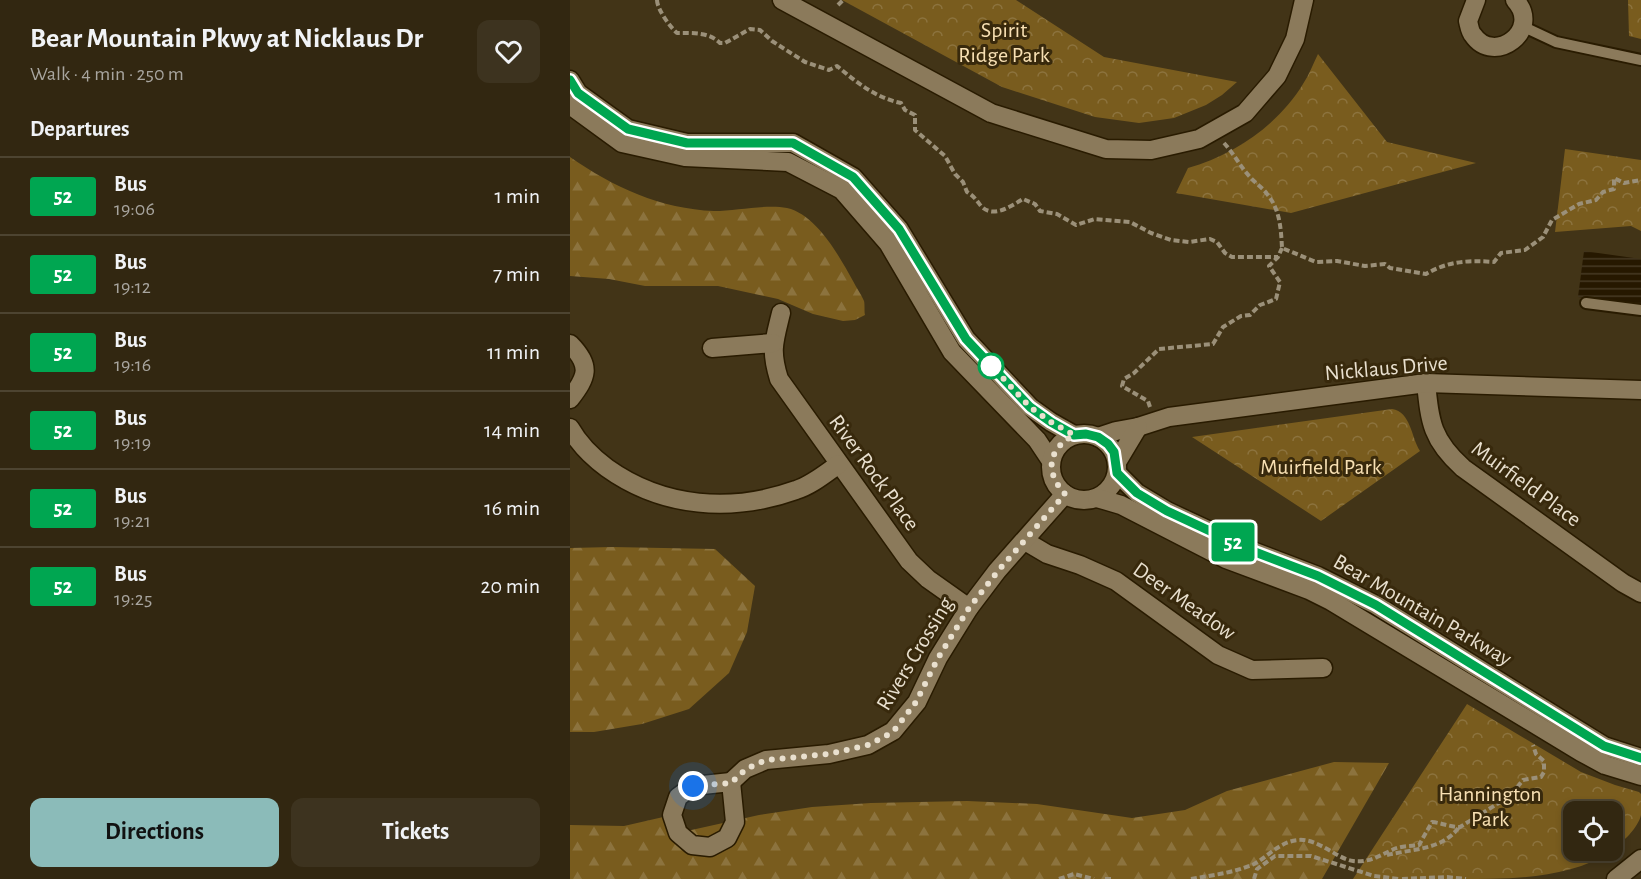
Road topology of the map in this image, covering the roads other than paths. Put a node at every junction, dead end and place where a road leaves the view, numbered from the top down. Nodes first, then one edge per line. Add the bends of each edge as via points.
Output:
1 (782, 0) edge
2 (1304, 0) edge
3 (1476, 0) edge
4 (1515, 0) edge
5 (1522, 26) junction
6 (1641, 60) edge
7 (570, 80) edge
8 (570, 105) edge
9 (1586, 303) dead end
10 (1641, 310) edge
11 (781, 313) dead end
12 (773, 343) junction
13 (570, 344) edge
14 (712, 348) dead end
15 (1426, 383) junction
16 (1641, 390) edge
17 (570, 399) edge
18 (1146, 424) junction
19 (570, 428) edge
20 (1074, 435) junction
21 (1098, 437) junction
22 (1052, 461) junction
23 (839, 464) junction
24 (1117, 468) junction
25 (1065, 494) junction
26 (1097, 498) junction
27 (1025, 541) junction
28 (1641, 593) edge
29 (969, 608) junction
30 (1323, 668) dead end
31 (1641, 759) edge
32 (1641, 776) edge
33 (731, 783) dead end
34 (1641, 859) edge
35 (1616, 879) edge

1 - 2 street via 991,113 1106,149 1151,150 1200,139 1245,113 1277,76 1295,39
3 - 5 street via 1468,21 1472,35 1484,44 1497,47 1510,43
4 - 5 street via 1521,6
5 - 6 lane via 1556,42
7 - 20 street via 578,93 628,129 687,143 793,143 853,177 899,229 966,339 1030,407
8 - 22 street via 622,143 685,157 788,162 842,190 888,243 952,352 1037,440
9 - 10 lane
11 - 12 street, River Rock Place
12 - 14 street
12 - 23 street, River Rock Place via 779,379
13 - 17 street via 584,360 584,380
15 - 16 street, Nicklaus Drive
15 - 18 street, Nicklaus Drive via 1169,417
15 - 28 street, Muirfield Place via 1430,421 1449,455
18 - 21 street, Nicklaus Drive
18 - 24 street
19 - 23 street via 595,459 622,478 646,491 704,504 739,503 798,490
20 - 21 street
20 - 22 street via 1063,441
21 - 24 street via 1114,452
22 - 25 street via 1055,483
23 - 29 street, River Rock Place via 909,561
24 - 26 street via 1113,483
24 - 31 street, Bear Mountain Parkway via 1137,493 1167,511 1342,587 1604,746
25 - 26 street via 1085,500
25 - 27 street, Rivers Crossing
26 - 32 street, Bear Mountain Parkway via 1121,505 1226,559 1331,601 1581,752 1605,765
27 - 29 street, Rivers Crossing
27 - 30 street, Deer Meadow via 1047,554 1116,581 1218,655 1252,670
29 - 33 street, Rivers Crossing via 916,702 893,732 868,745 839,752 766,760 746,769
34 - 35 street

